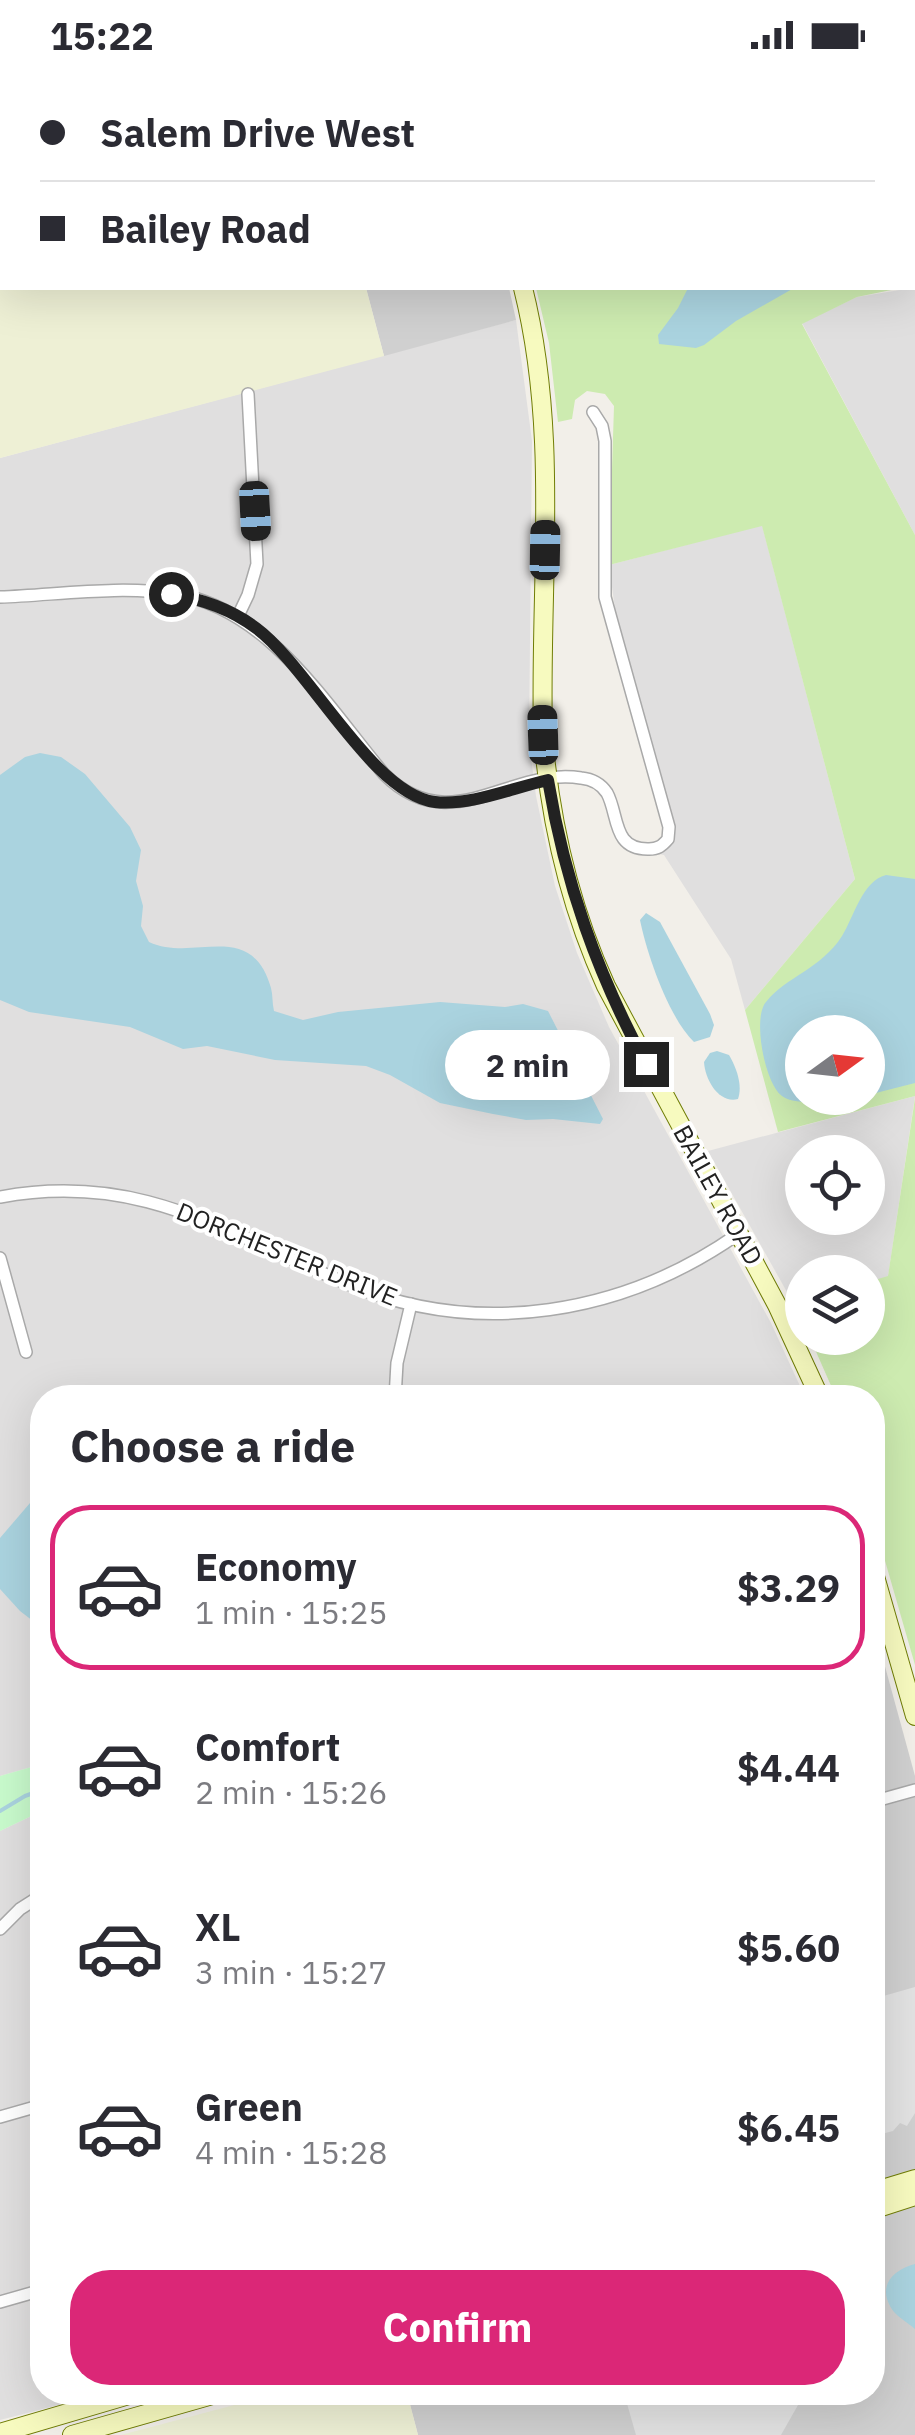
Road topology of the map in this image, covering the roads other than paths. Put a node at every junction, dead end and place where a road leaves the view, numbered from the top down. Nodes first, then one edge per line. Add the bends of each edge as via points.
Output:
1 (523, 290) edge
2 (248, 394) dead end
3 (593, 412) dead end
4 (0, 597) edge
5 (238, 616) junction
6 (548, 780) junction
7 (0, 1197) edge
8 (738, 1234) junction
9 (0, 1258) edge
10 (411, 1304) junction
11 (26, 1352) dead end
12 (396, 1385) edge
13 (814, 1385) edge
14 (885, 1611) edge
15 (915, 1716) edge
16 (915, 1790) edge
17 (885, 1798) edge
18 (30, 1903) edge
19 (0, 1929) edge
20 (30, 2109) edge
21 (0, 2117) edge
22 (915, 2178) edge
23 (885, 2188) edge
24 (915, 2196) edge
25 (885, 2206) edge
26 (30, 2293) edge
27 (0, 2302) edge
28 (94, 2405) edge
29 (178, 2405) edge
30 (0, 2432) edge
31 (72, 2435) edge

1 - 6 main road, BAILEY ROAD via 546,432 542,710
2 - 5 street via 257,564
3 - 6 street via 605,441 604,590 669,836 660,846 641,848 614,825 609,798 598,784 580,777
4 - 5 street via 171,594
5 - 6 street via 270,640 405,793 457,802
6 - 8 main road, BAILEY ROAD via 563,861 595,960
7 - 10 street, DORCHESTER DRIVE via 74,1190 152,1200 351,1286
8 - 10 street, DORCHESTER DRIVE via 656,1281 580,1306 495,1314
8 - 13 main road, BAILEY ROAD
9 - 11 street
10 - 12 street
14 - 15 main road
16 - 17 street
18 - 19 street
20 - 21 street
22 - 23 main road
24 - 25 main road
26 - 27 street
28 - 30 main road
29 - 31 main road

